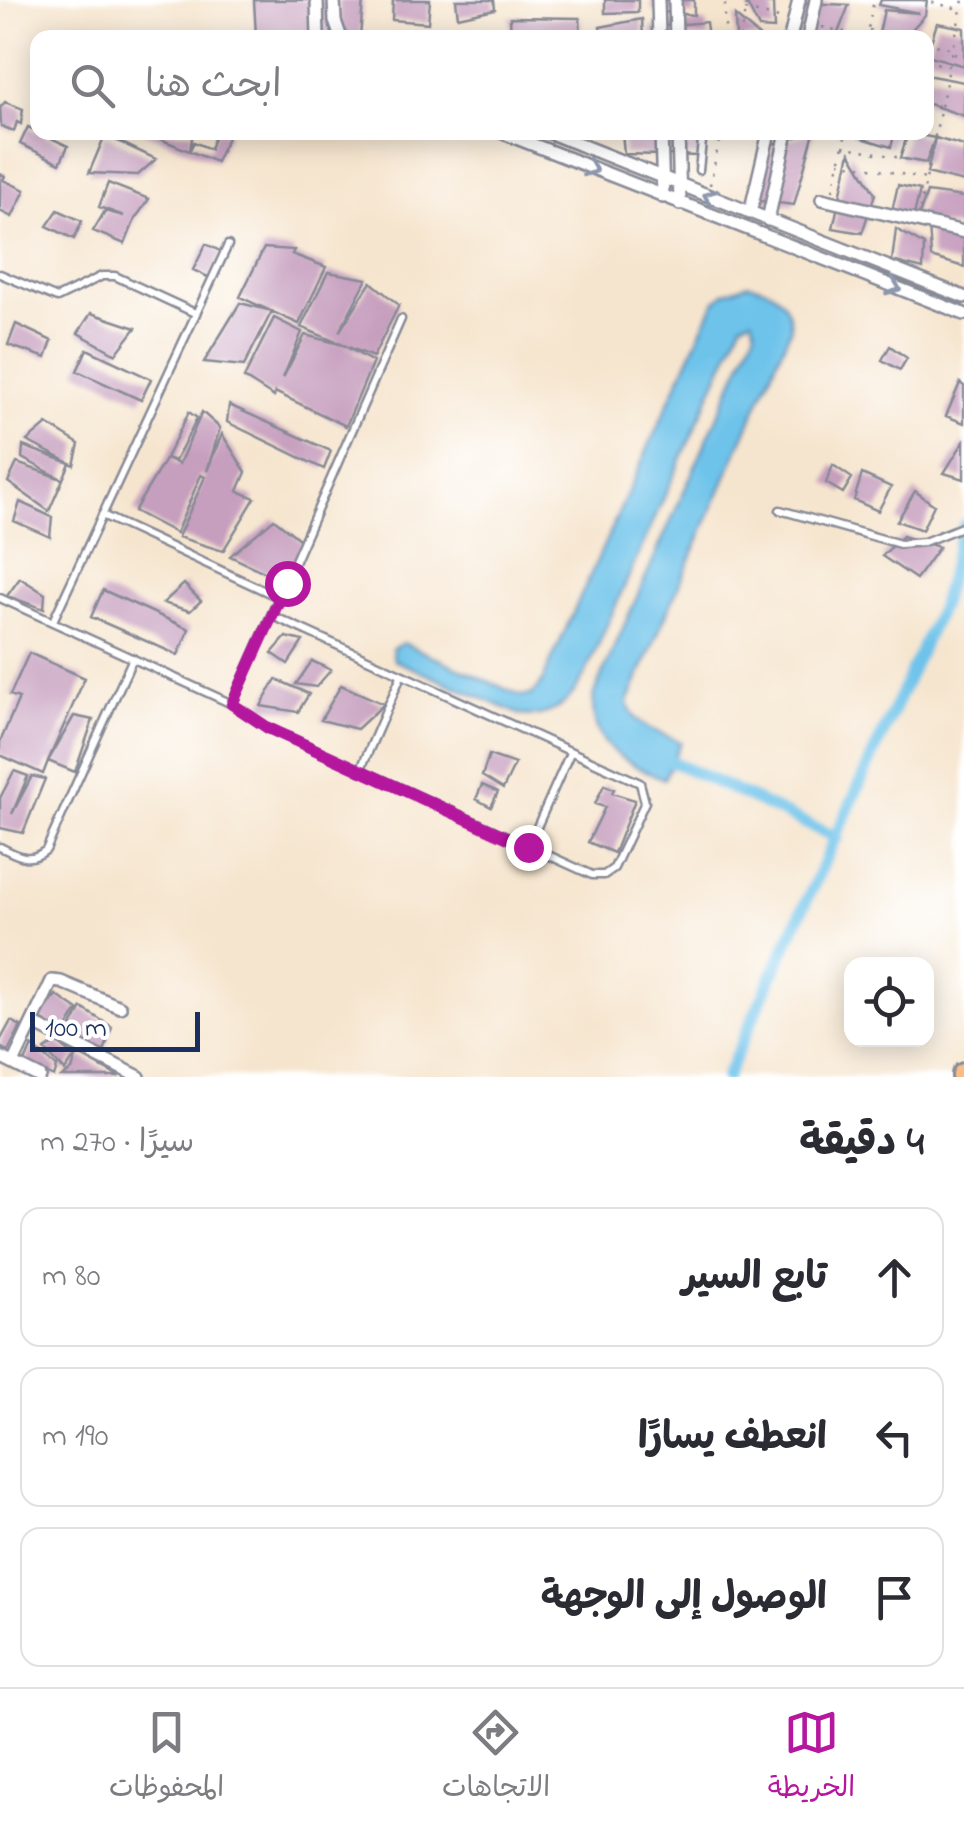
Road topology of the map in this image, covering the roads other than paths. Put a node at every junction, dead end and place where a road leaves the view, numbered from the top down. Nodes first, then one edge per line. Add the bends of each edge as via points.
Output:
1 (317, 0) edge
2 (334, 0) edge
3 (658, 0) edge
4 (674, 0) edge
5 (799, 0) edge
6 (816, 0) edge
7 (318, 30) edge
8 (338, 30) edge
9 (659, 30) edge
10 (676, 30) edge
11 (792, 30) edge
12 (809, 30) edge
13 (521, 140) edge
14 (568, 140) edge
15 (662, 140) edge
16 (678, 140) edge
17 (695, 140) edge
18 (767, 140) edge
19 (785, 140) edge
20 (702, 142) joint
21 (699, 170) dead end
22 (663, 178) junction
23 (680, 185) junction
24 (664, 197) junction
25 (826, 200) road end
26 (680, 204) junction
27 (750, 213) junction
28 (768, 220) junction
29 (964, 232) edge
30 (228, 244) dead end
31 (0, 274) edge
32 (964, 296) edge
33 (196, 313) junction
34 (964, 314) edge
35 (401, 320) dead end
36 (780, 510) dead end
37 (102, 514) junction
38 (964, 526) edge
39 (0, 598) edge
40 (280, 598) junction
41 (273, 616) junction
42 (53, 621) junction
43 (134, 658) junction
44 (401, 676) junction
45 (232, 704) junction
46 (570, 753) junction
47 (360, 770) junction
48 (0, 847) edge
49 (528, 847) junction
50 (120, 1007) dead end
51 (32, 1023) junction
52 (4, 1060) edge
53 (40, 1077) edge
54 (139, 1077) edge

1 - 7 street
2 - 8 street
3 - 9 street
4 - 10 street
5 - 11 street
6 - 12 street
13 -> 24 street
14 - 22 street
15 - 22 street
16 - 23 street
17 - 20 lane
18 - 27 street
19 - 28 street
20 - 21 lane
22 - 23 street
22 - 24 street
23 - 26 street
27 -> 23 street
24 - 26 street
25 - 29 street
26 -> 34 street
27 - 28 street
28 - 32 street
30 - 33 lane
31 - 33 lane via 57,298 115,276
33 - 37 lane
35 - 40 lane
36 - 38 lane via 900,544
37 - 40 lane
37 - 42 lane
39 - 42 lane
40 - 41 lane
41 - 44 lane
41 - 45 lane
42 - 43 lane
43 - 45 lane
43 - 48 lane via 46,850 26,858
44 - 46 lane
44 - 47 lane
45 - 47 lane
46 - 49 lane
46 - 49 lane via 640,783 643,807 614,868 604,875
47 - 49 lane
50 - 51 street via 56,980
51 - 52 street
51 - 54 street
52 - 53 street

